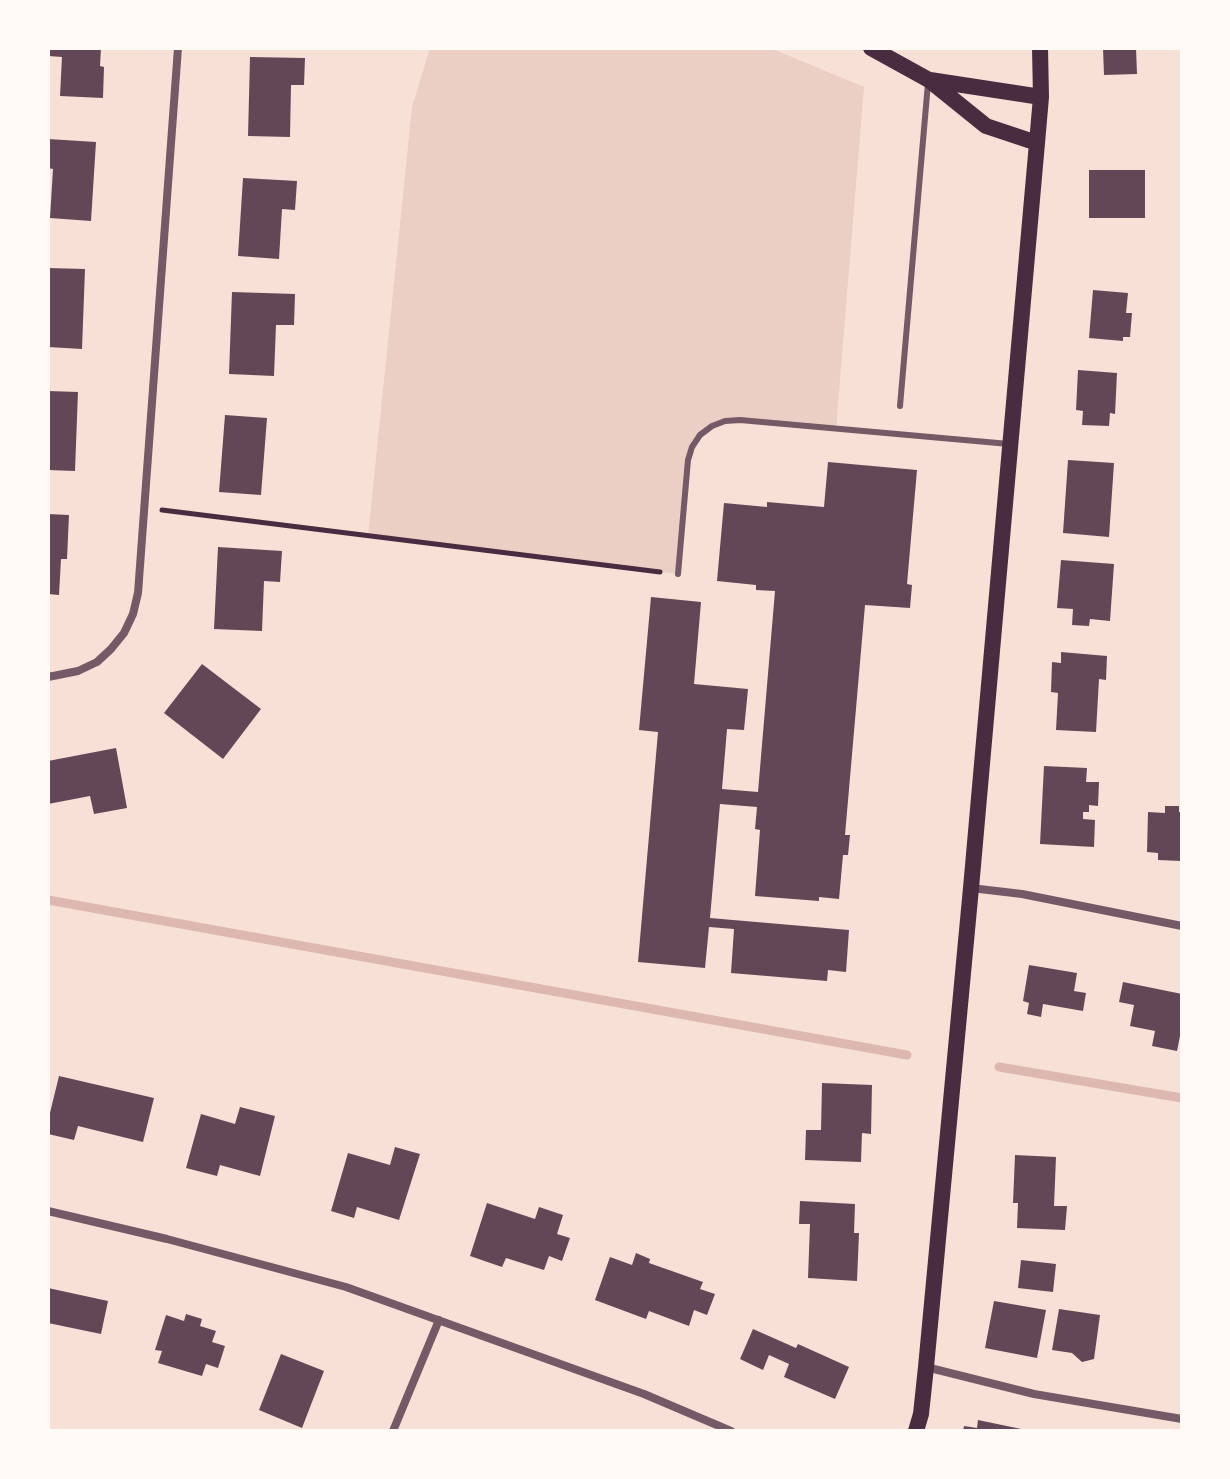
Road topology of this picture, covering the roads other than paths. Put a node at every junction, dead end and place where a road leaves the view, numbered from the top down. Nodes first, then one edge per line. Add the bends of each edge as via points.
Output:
1 (178, 48) edge
2 (871, 48) edge
3 (1040, 48) edge
4 (929, 80) junction
5 (1041, 97) junction
6 (1037, 143) junction
7 (900, 406) dead end
8 (1009, 444) junction
9 (678, 574) road end
10 (48, 677) edge
11 (971, 888) junction
12 (1182, 926) edge
13 (48, 1211) edge
14 (439, 1320) junction
15 (926, 1367) junction
16 (1182, 1419) edge
17 (393, 1431) edge
18 (731, 1431) edge
19 (916, 1431) edge

1 - 10 street via 138,593 124,633 97,662
2 - 4 main road
3 - 5 main road
4 - 5 main road
4 - 6 main road via 986,126
4 - 7 lane
5 - 6 main road
6 - 8 main road
8 - 9 lane via 740,420 712,426 700,435 688,460
8 - 11 main road
11 - 12 street
11 - 15 main road
13 - 14 street via 346,1287
14 - 17 street
14 - 18 street
15 - 16 street via 1034,1394
15 - 19 main road

